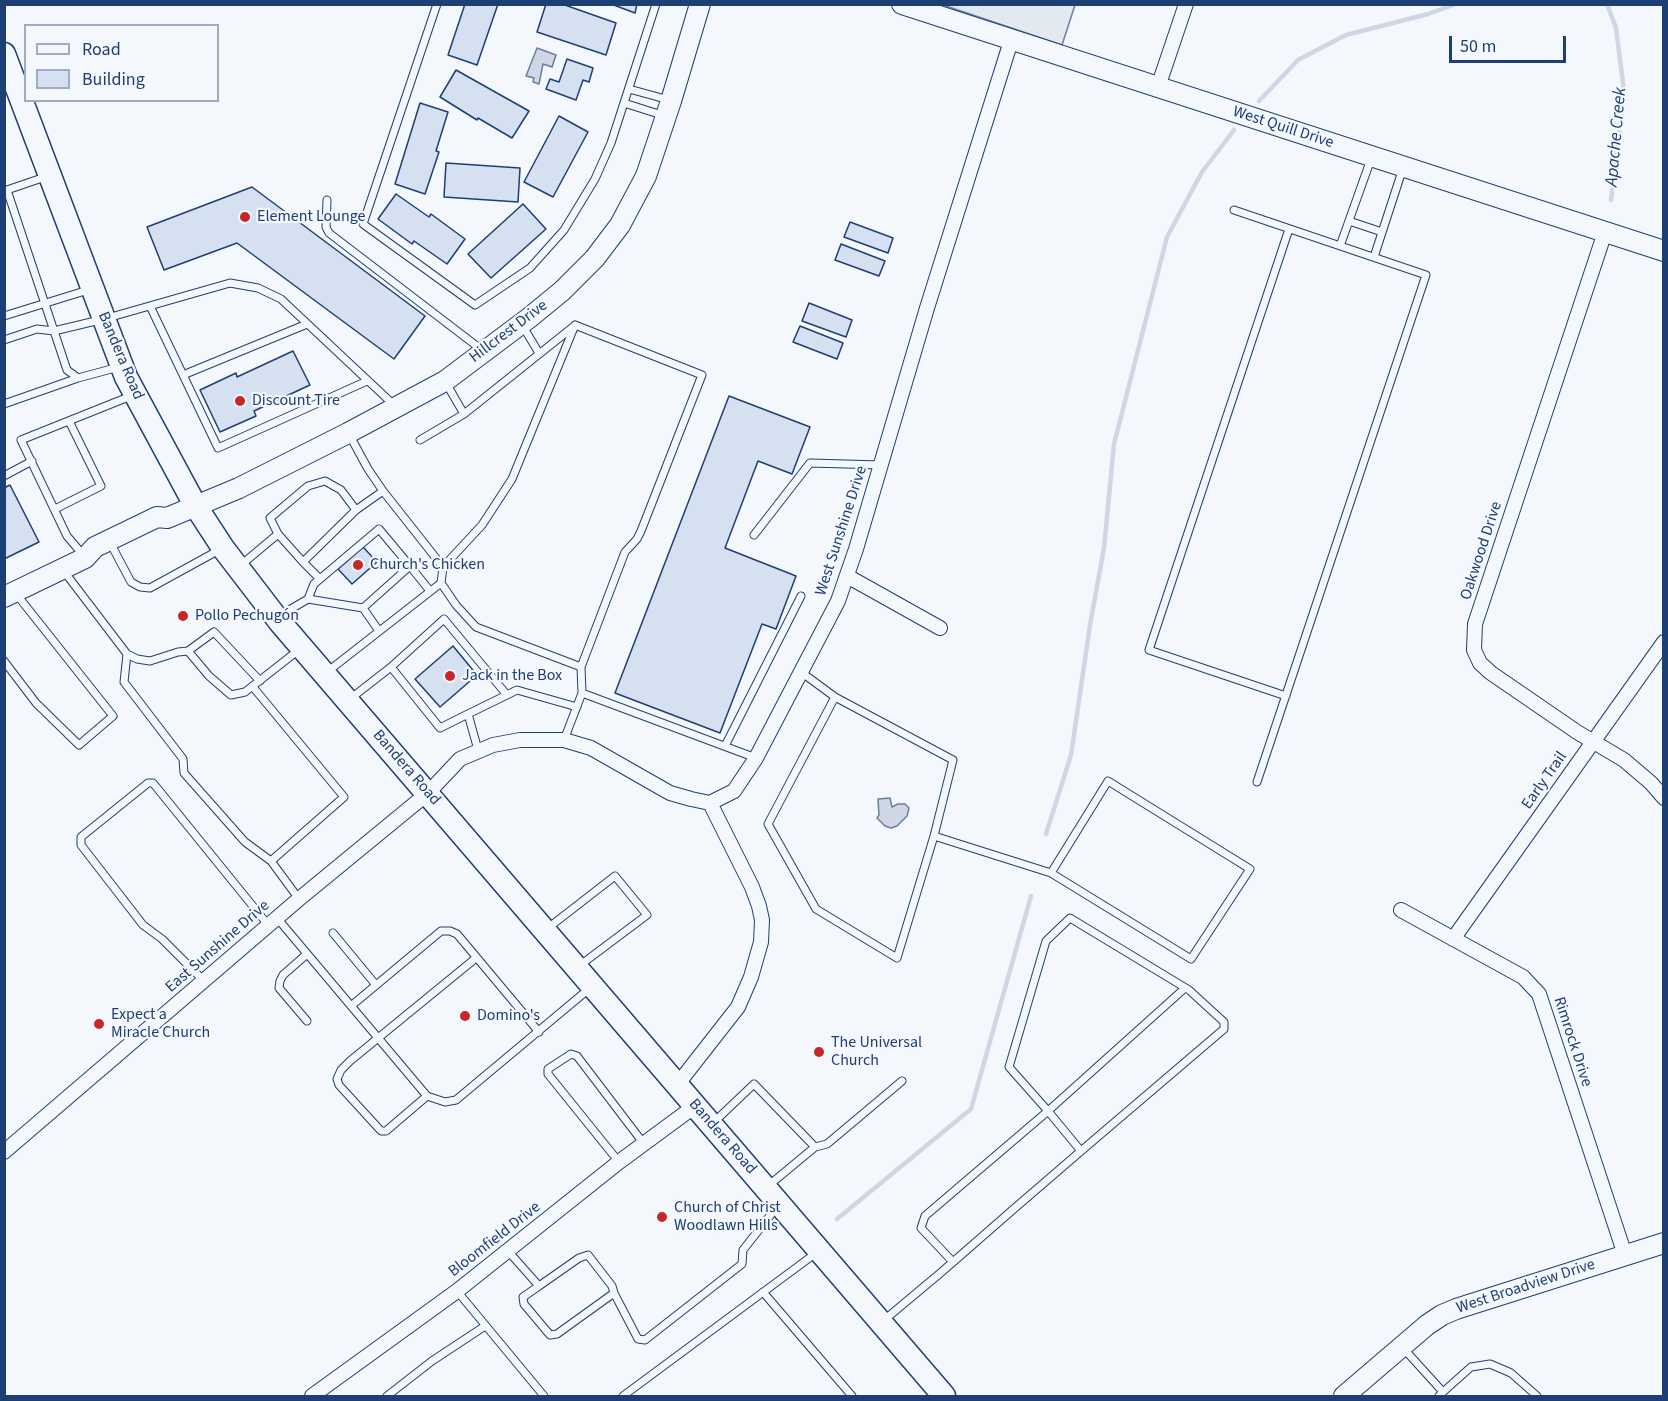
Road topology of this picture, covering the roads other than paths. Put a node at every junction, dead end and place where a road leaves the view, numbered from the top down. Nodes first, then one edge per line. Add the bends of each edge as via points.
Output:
1 (437, 4) edge
2 (656, 4) edge
3 (700, 4) edge
4 (902, 4) edge
5 (1186, 4) edge
6 (1011, 41) junction
7 (5, 57) edge
8 (1158, 87) junction
9 (629, 89) junction
10 (624, 103) junction
11 (668, 108) junction
12 (1372, 156) junction
13 (1403, 167) junction
14 (50, 175) junction
15 (6, 190) edge
16 (327, 200) dead end
17 (1234, 210) dead end
18 (1349, 221) junction
19 (1289, 229) junction
20 (1382, 232) junction
21 (1605, 232) junction
22 (1340, 246) junction
23 (1664, 251) edge
24 (1374, 257) junction
25 (93, 289) junction
26 (45, 303) junction
27 (150, 306) junction
28 (4, 316) edge
29 (104, 319) junction
30 (307, 324) junction
31 (522, 324) junction
32 (575, 325) junction
33 (54, 331) junction
34 (4, 340) edge
35 (484, 352) junction
36 (539, 353) junction
37 (122, 366) junction
38 (183, 375) junction
39 (78, 378) junction
40 (368, 381) junction
41 (445, 381) junction
42 (135, 394) junction
43 (4, 404) edge
44 (395, 406) junction
45 (464, 414) junction
46 (69, 421) junction
47 (348, 433) junction
48 (420, 440) dead end
49 (32, 461) junction
50 (881, 465) junction
51 (4, 476) edge
52 (383, 491) junction
53 (195, 505) junction
54 (55, 509) junction
55 (356, 510) junction
56 (166, 518) junction
57 (278, 534) junction
58 (754, 535) dead end
59 (223, 548) junction
60 (114, 550) junction
61 (85, 558) junction
62 (303, 561) junction
63 (410, 566) junction
64 (238, 567) junction
65 (442, 567) junction
66 (63, 568) junction
67 (847, 576) junction
68 (320, 579) junction
69 (441, 583) junction
70 (430, 591) junction
71 (9, 594) edge
72 (801, 596) dead end
73 (308, 599) junction
74 (363, 608) junction
75 (277, 618) junction
76 (940, 628) dead end
77 (379, 631) junction
78 (1664, 642) edge
79 (302, 648) junction
80 (188, 651) junction
81 (127, 654) junction
82 (4, 661) edge
83 (391, 667) junction
84 (581, 667) junction
85 (801, 672) junction
86 (325, 674) junction
87 (260, 681) junction
88 (253, 687) junction
89 (582, 693) junction
90 (507, 695) junction
91 (1286, 696) junction
92 (835, 697) junction
93 (347, 700) junction
94 (577, 707) junction
95 (468, 714) junction
96 (564, 740) junction
97 (1594, 740) junction
98 (725, 746) junction
99 (478, 750) junction
100 (756, 758) junction
101 (1257, 782) dead end
102 (428, 793) junction
103 (1664, 798) edge
104 (710, 803) junction
105 (934, 836) junction
106 (271, 861) junction
107 (1051, 873) junction
108 (299, 899) junction
109 (1401, 910) dead end
110 (273, 922) junction
111 (544, 930) junction
112 (333, 933) dead end
113 (1453, 939) junction
114 (307, 954) junction
115 (476, 958) junction
116 (577, 967) junction
117 (204, 981) junction
118 (376, 985) junction
119 (592, 986) junction
120 (1185, 988) junction
121 (351, 1006) junction
122 (307, 1021) dead end
123 (538, 1032) junction
124 (379, 1038) junction
125 (902, 1081) dead end
126 (677, 1085) junction
127 (427, 1096) junction
128 (695, 1106) junction
129 (1048, 1111) junction
130 (711, 1125) junction
131 (644, 1144) junction
132 (815, 1147) junction
133 (1081, 1151) junction
134 (4, 1152) edge
135 (619, 1162) junction
136 (772, 1196) junction
137 (1664, 1243) edge
138 (819, 1250) junction
139 (508, 1251) junction
140 (1625, 1255) junction
141 (953, 1262) junction
142 (539, 1286) junction
143 (457, 1291) junction
144 (763, 1292) junction
145 (614, 1293) junction
146 (881, 1323) junction
147 (485, 1326) junction
148 (1402, 1347) junction
149 (1441, 1394) edge
150 (312, 1396) edge
151 (387, 1396) edge
152 (544, 1396) edge
153 (623, 1396) edge
154 (852, 1396) edge
155 (944, 1396) edge
156 (1344, 1396) edge
157 (1537, 1396) edge

1 - 10 lane via 363,224 475,305 530,268 564,230 595,179
2 - 9 lane
3 - 11 street, Hillcrest Drive
4 - 6 street, West Quill Drive
5 - 8 street
6 - 8 street, West Quill Drive
6 - 50 street, West Sunshine Drive
7 - 14 main road, Bandera Road
8 - 12 street, West Quill Drive
9 - 10 lane
9 - 11 lane
10 - 11 lane
11 - 31 street, Hillcrest Drive via 646,176 620,225 595,258
12 - 13 street, West Quill Drive
12 - 18 lane
13 - 20 lane
13 - 21 street, West Quill Drive
14 - 15 lane
14 - 25 main road, Bandera Road
15 - 26 lane
16 - 35 lane via 329,233
17 - 19 lane
18 - 20 lane
18 - 22 lane
19 - 22 lane
19 - 91 lane via 1149,650
20 - 24 lane
21 - 23 street, West Quill Drive
21 - 97 street, Oakwood Drive via 1475,624 1474,650 1491,673 1576,732
22 - 24 lane
24 - 91 lane via 1426,275
25 - 26 lane
25 - 29 main road, Bandera Road
26 - 28 lane
26 - 33 lane
27 - 29 lane
27 - 30 lane via 230,283 258,288 280,298
27 - 38 lane
29 - 33 lane
29 - 37 main road, Bandera Road
30 - 38 lane
30 - 40 lane
31 - 35 street, Hillcrest Drive
31 - 36 lane
32 - 36 lane
32 - 65 lane via 512,479 482,525
32 - 84 lane via 702,375 641,531 625,552
33 - 34 lane via 37,329
33 - 39 lane via 66,370
35 - 41 street, Hillcrest Drive
36 - 45 lane
37 - 39 lane
37 - 42 main road, Bandera Road
38 - 40 lane via 218,448
39 - 43 lane
40 - 44 lane
41 - 44 street, Hillcrest Drive
41 - 45 lane
42 - 46 lane
42 - 53 main road, Bandera Road
44 - 47 street, Hillcrest Drive
45 - 48 lane
46 - 49 lane via 21,440
46 - 54 lane via 101,486
47 - 52 lane
47 - 53 street, Hillcrest Drive via 239,488
49 - 51 lane
49 - 54 lane
50 - 58 lane via 810,463
50 - 67 street, West Sunshine Drive
52 - 55 lane
52 - 65 lane
53 - 56 street, Hillcrest Drive
53 - 59 main road, Bandera Road
54 - 61 lane via 67,536
55 - 57 lane via 341,490 325,481 308,486 270,518
55 - 62 lane
56 - 60 street, Hillcrest Drive via 164,526
56 - 61 street, Hillcrest Drive via 149,520 95,547
57 - 62 lane
57 - 64 lane
59 - 60 lane via 150,588 131,582
59 - 64 main road, Bandera Road
60 - 61 street, Hillcrest Drive
61 - 66 street, Hillcrest Drive
62 - 68 lane
63 - 68 lane via 379,529
63 - 70 lane
63 - 74 lane
64 - 75 main road, Bandera Road
65 - 69 lane
66 - 71 street, Hillcrest Drive
66 - 81 lane
67 - 76 street
67 - 85 street, West Sunshine Drive
68 - 73 lane
69 - 70 lane
69 - 84 lane via 476,627
70 - 77 lane
71 - 82 lane via 60,649 113,716 79,745 36,703
72 - 98 lane
73 - 74 lane
73 - 75 lane
74 - 77 lane
75 - 79 main road, Bandera Road
77 - 86 lane
78 - 97 street, Early Trail
79 - 86 main road, Bandera Road
79 - 87 lane
80 - 81 lane via 150,661
80 - 87 lane via 214,632
80 - 88 lane via 231,695
81 - 106 lane via 124,682 183,759 184,773 245,842
83 - 90 lane via 444,619
83 - 93 lane
83 - 95 lane via 440,728
84 - 89 lane
85 - 92 lane
85 - 100 street, West Sunshine Drive
86 - 93 main road, Bandera Road
87 - 88 lane
88 - 106 lane via 344,797
89 - 94 lane
89 - 98 lane
90 - 94 lane via 517,690
90 - 95 lane
91 - 101 lane
92 - 105 lane via 953,760
92 - 105 lane via 768,824 816,909 897,958
93 - 102 main road, Bandera Road
94 - 96 lane
95 - 99 lane
96 - 99 street via 520,740
96 - 104 street via 591,748 670,793
97 - 103 street, Oakwood Drive via 1638,771
97 - 113 street, Early Trail
98 - 100 lane
99 - 102 street via 460,759
100 - 104 street, West Sunshine Drive via 734,791
102 - 108 street, East Sunshine Drive
102 - 111 main road, Bandera Road
104 - 126 street via 756,896 762,920 761,942 738,1007
105 - 107 lane
106 - 108 lane
107 - 107 lane via 1191,959 1250,869 1108,781
108 - 110 street, East Sunshine Drive
109 - 113 street, Rimrock Drive
110 - 114 lane
110 - 117 street, East Sunshine Drive
110 - 117 lane via 153,783 81,837 81,845 143,925
111 - 116 main road, Bandera Road
111 - 116 lane via 615,876 647,915
112 - 118 lane
113 - 140 street, Rimrock Drive via 1523,977 1539,994
114 - 121 lane
114 - 122 lane via 283,975 279,988
115 - 118 lane via 456,934 441,931
115 - 123 lane
115 - 124 lane
116 - 119 main road, Bandera Road
117 - 134 street, East Sunshine Drive
118 - 121 lane
119 - 123 lane
119 - 126 main road, Bandera Road
120 - 129 lane
120 - 129 lane via 1070,918 1046,941 1010,1067
120 - 133 lane via 1224,1022 1224,1029
121 - 124 lane
123 - 127 lane via 456,1100 446,1102
124 - 127 lane
124 - 127 lane via 341,1070 339,1085 381,1131 386,1131
125 - 132 lane via 827,1144
126 - 128 main road, Bandera Road
128 - 130 main road, Bandera Road
128 - 131 street, Bloomfield Drive
129 - 133 lane
129 - 141 lane via 925,1216 921,1228
130 - 132 lane via 754,1084
130 - 136 main road, Bandera Road
131 - 135 street, Bloomfield Drive
131 - 135 lane via 577,1056 572,1054 548,1069 548,1074
132 - 136 lane
133 - 141 lane
135 - 139 street, Bloomfield Drive
136 - 138 main road, Bandera Road
136 - 145 lane via 743,1250 742,1264 645,1340 638,1339
137 - 140 street, West Broadview Drive
138 - 144 lane
138 - 146 main road, Bandera Road
139 - 142 lane
139 - 143 street, Bloomfield Drive
140 - 148 street, West Broadview Drive via 1456,1309 1427,1325
141 - 146 lane
142 - 145 lane via 588,1255
142 - 145 lane via 523,1297 524,1304 550,1335 557,1334
143 - 147 lane
143 - 150 street, Bloomfield Drive
144 - 153 lane
144 - 154 lane
146 - 155 main road, Bandera Road
147 - 151 lane
147 - 152 lane
148 - 149 lane
148 - 156 street, West Broadview Drive
149 - 157 lane via 1471,1367 1490,1364 1510,1373

